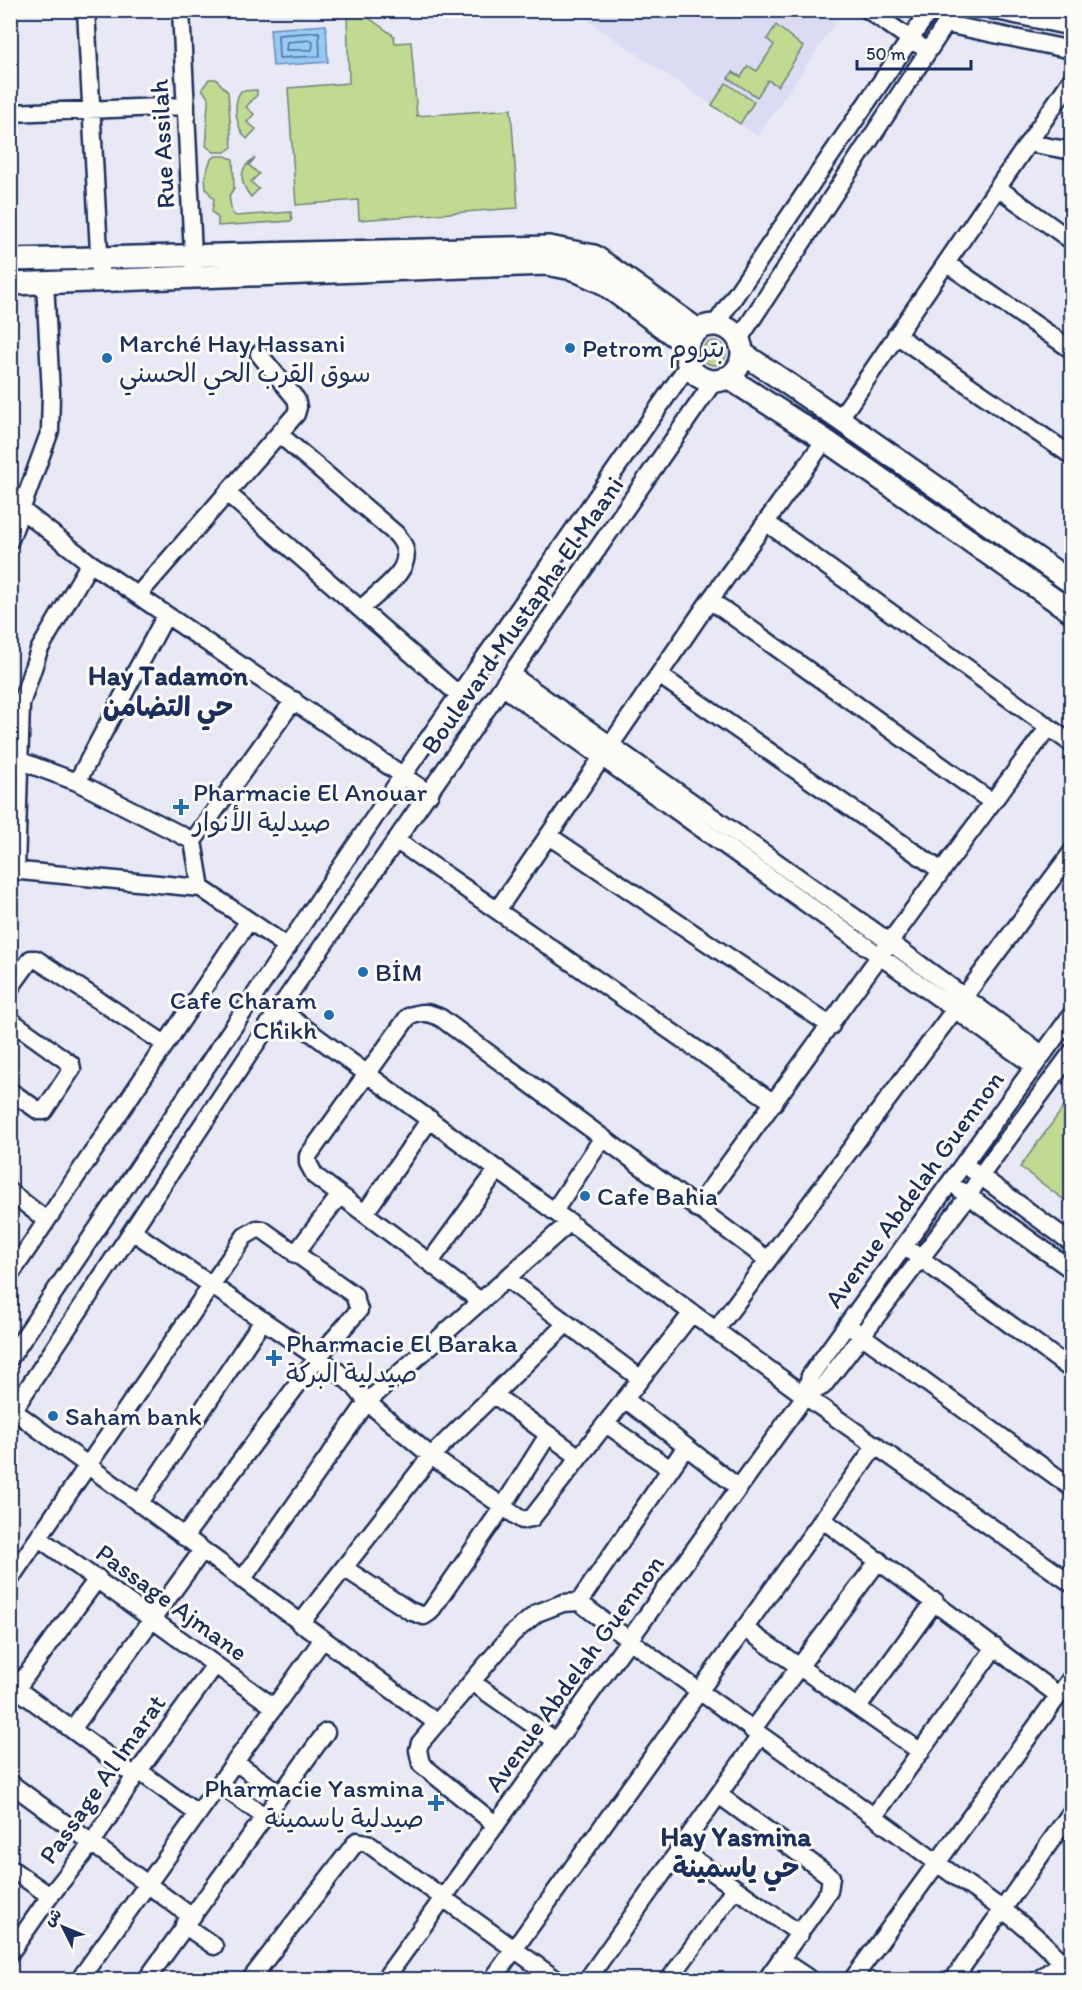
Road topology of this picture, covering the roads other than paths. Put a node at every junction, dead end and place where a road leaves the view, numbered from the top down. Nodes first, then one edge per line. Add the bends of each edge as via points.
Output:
1 (86, 10) edge
2 (181, 10) edge
3 (868, 10) edge
4 (930, 10) edge
5 (992, 10) edge
6 (950, 17) edge
7 (1071, 27) edge
8 (911, 39) junction
9 (1071, 50) edge
10 (927, 51) junction
11 (1071, 79) edge
12 (186, 106) junction
13 (92, 110) junction
14 (10, 113) edge
15 (1028, 142) junction
16 (1071, 151) edge
17 (813, 179) junction
18 (998, 188) junction
19 (834, 192) junction
20 (1071, 241) edge
21 (98, 256) junction
22 (10, 260) edge
23 (946, 263) junction
24 (194, 266) junction
25 (101, 280) junction
26 (45, 282) junction
27 (10, 284) edge
28 (896, 335) junction
29 (697, 341) junction
30 (740, 346) junction
31 (1071, 350) edge
32 (259, 354) dead end
33 (721, 379) junction
34 (839, 417) junction
35 (279, 434) junction
36 (824, 440) junction
37 (1071, 456) edge
38 (227, 493) junction
39 (23, 512) junction
40 (767, 523) junction
41 (10, 540) edge
42 (90, 563) junction
43 (1071, 583) edge
44 (138, 595) junction
45 (710, 600) junction
46 (362, 608) junction
47 (1071, 612) edge
48 (166, 615) junction
49 (659, 675) junction
50 (507, 681) junction
51 (459, 695) junction
52 (294, 700) junction
53 (1049, 727) junction
54 (1071, 744) edge
55 (606, 753) junction
56 (18, 760) junction
57 (404, 775) junction
58 (77, 782) junction
59 (430, 794) junction
60 (992, 802) junction
61 (549, 836) junction
62 (397, 841) junction
63 (193, 842) junction
64 (1071, 852) edge
65 (13, 870) edge
66 (940, 870) junction
67 (201, 888) junction
68 (498, 909) junction
69 (248, 922) junction
70 (288, 947) junction
71 (886, 949) junction
72 (10, 988) edge
73 (958, 1003) junction
74 (279, 1009) junction
75 (1071, 1014) edge
76 (10, 1020) edge
77 (831, 1026) junction
78 (165, 1044) junction
79 (1071, 1052) edge
80 (1038, 1060) junction
81 (366, 1072) junction
82 (10, 1092) edge
83 (774, 1103) junction
84 (430, 1119) junction
85 (602, 1139) junction
86 (964, 1164) junction
87 (498, 1169) junction
88 (981, 1175) junction
89 (949, 1184) junction
90 (10, 1192) edge
91 (340, 1195) junction
92 (969, 1195) junction
93 (696, 1208) junction
94 (555, 1211) junction
95 (365, 1214) junction
96 (46, 1220) junction
97 (570, 1222) junction
98 (132, 1231) junction
99 (1071, 1243) edge
100 (904, 1246) junction
101 (295, 1254) junction
102 (920, 1258) junction
103 (768, 1260) junction
104 (430, 1262) junction
105 (1071, 1270) edge
106 (10, 1275) edge
107 (506, 1278) junction
108 (212, 1284) junction
109 (479, 1300) junction
110 (692, 1313) junction
111 (263, 1320) junction
112 (566, 1324) junction
113 (847, 1325) junction
114 (716, 1330) junction
115 (862, 1335) junction
116 (318, 1357) junction
117 (10, 1358) edge
118 (1071, 1370) edge
119 (641, 1379) junction
120 (493, 1394) junction
121 (805, 1396) junction
122 (625, 1399) junction
123 (367, 1402) junction
124 (12, 1411) edge
125 (606, 1424) junction
126 (548, 1435) junction
127 (876, 1445) junction
128 (685, 1448) junction
129 (431, 1456) junction
130 (579, 1457) junction
131 (89, 1466) junction
132 (669, 1468) junction
133 (739, 1488) junction
134 (1071, 1488) edge
135 (139, 1504) junction
136 (502, 1509) junction
137 (822, 1519) junction
138 (184, 1537) junction
139 (39, 1538) junction
140 (202, 1551) junction
141 (879, 1560) junction
142 (345, 1568) junction
143 (10, 1578) edge
144 (98, 1578) junction
145 (242, 1580) junction
146 (1071, 1584) edge
147 (935, 1601) junction
148 (579, 1602) junction
149 (153, 1618) junction
150 (300, 1624) junction
151 (744, 1628) junction
152 (323, 1639) junction
153 (629, 1640) junction
154 (995, 1647) junction
155 (215, 1665) junction
156 (798, 1666) junction
157 (1071, 1677) edge
158 (472, 1682) junction
159 (13, 1690) edge
160 (700, 1693) junction
161 (1058, 1695) junction
162 (274, 1707) junction
163 (858, 1707) junction
164 (438, 1723) junction
165 (73, 1728) junction
166 (326, 1732) dead end
167 (756, 1733) junction
168 (556, 1741) junction
169 (921, 1752) junction
170 (235, 1762) junction
171 (137, 1774) junction
172 (10, 1783) edge
173 (219, 1784) junction
174 (281, 1794) junction
175 (719, 1795) junction
176 (1071, 1811) edge
177 (198, 1814) junction
178 (874, 1815) junction
179 (265, 1816) junction
180 (496, 1825) junction
181 (92, 1844) junction
182 (680, 1849) junction
183 (937, 1863) junction
184 (10, 1868) edge
185 (147, 1886) junction
186 (735, 1888) junction
187 (50, 1896) junction
188 (443, 1898) junction
189 (1003, 1909) junction
190 (188, 1921) junction
191 (800, 1934) junction
192 (214, 1946) dead end
193 (514, 1948) junction
194 (11, 1952) edge
195 (781, 1960) junction
196 (1068, 1964) edge
197 (79, 1980) edge
198 (146, 1980) edge
199 (250, 1980) edge
200 (384, 1980) edge
201 (492, 1980) edge
202 (557, 1980) edge
203 (586, 1980) edge
204 (669, 1980) edge
205 (766, 1980) edge
206 (811, 1980) edge
207 (852, 1980) edge
208 (953, 1980) edge
209 (1038, 1980) edge

1 - 13 street
2 - 12 street, Rue Assilah
3 - 8 street
4 - 8 street, Boulevard Mustapha El Maani
5 - 7 street
6 - 9 street
6 - 10 street
8 - 10 street
8 - 17 street, Boulevard Mustapha El Maani
10 - 19 street
11 - 15 street
12 - 13 street
12 - 24 street, Rue Assilah
13 - 14 street
13 - 21 street
15 - 16 street
15 - 18 street
17 - 19 street
17 - 29 street, Boulevard Mustapha El Maani
18 - 20 street
18 - 23 street
19 - 30 street
21 - 22 main road
21 - 24 main road
21 - 25 street
23 - 28 street
23 - 31 street
24 - 25 main road
24 - 29 main road via 549,247 577,251 611,266
25 - 26 main road
26 - 27 main road
26 - 39 street via 50,431
28 - 34 street
28 - 37 street
29 - 30 main road via 729,329
29 - 33 main road via 699,376
29 - 51 street, Boulevard Mustapha El Maani
30 - 33 main road via 736,370
30 - 34 main road
32 - 35 street via 296,399 296,414
33 - 36 main road
33 - 50 street, Boulevard Mustapha El Maani
34 - 36 main road
34 - 43 main road
35 - 38 street
35 - 46 street via 396,534 406,548 408,557 402,569
36 - 40 street
36 - 47 main road
38 - 44 street
38 - 46 street
39 - 41 street
39 - 42 street
40 - 45 street
40 - 53 street
42 - 44 street
42 - 56 street via 39,650 26,682 19,718
44 - 48 street
45 - 49 street
45 - 60 street
46 - 51 street
48 - 52 street
48 - 58 street
49 - 55 street
49 - 66 street
50 - 55 street
50 - 59 street, Boulevard Mustapha El Maani
51 - 57 street, Boulevard Mustapha El Maani
52 - 57 street
52 - 63 street
53 - 54 street
53 - 60 street
55 - 61 street
55 - 71 street
56 - 58 street
56 - 65 street
57 - 59 street
57 - 70 street, Boulevard Mustapha El Maani
58 - 63 street
59 - 62 street, Boulevard Mustapha El Maani
60 - 66 street
61 - 68 street
61 - 77 street
62 - 68 street
62 - 74 street, Boulevard Mustapha El Maani
63 - 67 street
64 - 73 street
65 - 67 street
66 - 71 street
67 - 69 street
68 - 83 street
69 - 70 street
69 - 78 street
70 - 117 street, Boulevard Mustapha El Maani
71 - 73 street
71 - 77 street
72 - 78 street via 31,959 36,959
73 - 80 street
73 - 103 street
74 - 81 street
74 - 98 street, Boulevard Mustapha El Maani
75 - 80 street, Avenue Abdelah Guennon
76 - 82 street via 71,1064 72,1069 44,1111
77 - 83 street
78 - 96 street
79 - 88 street, Avenue Abdelah Guennon
80 - 86 street, Avenue Abdelah Guennon
81 - 84 street
81 - 85 street via 408,1017 430,1013
81 - 91 street via 308,1156 315,1176
83 - 93 street
84 - 87 street
84 - 95 street
85 - 93 street
85 - 94 street
86 - 88 street
86 - 89 street, Avenue Abdelah Guennon
87 - 94 street
87 - 104 street
88 - 92 street, Avenue Abdelah Guennon
88 - 99 street
89 - 92 street
89 - 100 street, Avenue Abdelah Guennon
90 - 96 street
91 - 95 street
91 - 101 street
92 - 102 street, Avenue Abdelah Guennon
92 - 105 street
93 - 103 street
94 - 97 street
95 - 104 street
96 - 106 street
97 - 107 street
97 - 110 street
98 - 108 street
98 - 124 street, Boulevard Mustapha El Maani
100 - 102 street
100 - 113 street, Avenue Abdelah Guennon
101 - 108 street via 257,1229 245,1236
101 - 116 street via 354,1295 359,1305
102 - 115 street, Avenue Abdelah Guennon
102 - 118 street
103 - 114 street
104 - 109 street
107 - 109 street
107 - 112 street
108 - 111 street
108 - 131 street
109 - 123 street
110 - 114 street
110 - 119 street
111 - 116 street
111 - 135 street
112 - 119 street
112 - 120 street
113 - 115 street
113 - 121 street, Avenue Abdelah Guennon via 810,1376
114 - 121 street
115 - 121 street, Avenue Abdelah Guennon via 822,1386
115 - 134 street
116 - 123 street
116 - 138 street
119 - 122 street
120 - 126 street
120 - 129 street
121 - 127 street
121 - 133 street, Avenue Abdelah Guennon
122 - 125 street
122 - 128 street
123 - 129 street
123 - 145 street
124 - 131 street
125 - 130 street
125 - 132 street
126 - 130 street
126 - 136 street
127 - 137 street
127 - 146 street
128 - 132 street
128 - 133 street
129 - 136 street
129 - 142 street
130 - 136 street via 532,1518 522,1520
131 - 135 street
131 - 139 street
132 - 148 street
133 - 153 street, Avenue Abdelah Guennon
135 - 138 street
136 - 142 street via 424,1616
137 - 141 street
137 - 151 street
138 - 140 street
139 - 143 street
139 - 144 street, Passage Ajmane
140 - 145 street
140 - 149 street
141 - 147 street
141 - 156 street
142 - 150 street
144 - 149 street, Passage Ajmane
144 - 159 street
145 - 150 street
147 - 154 street
147 - 163 street
148 - 153 street
148 - 158 street via 563,1603 537,1613 512,1634
149 - 155 street, Passage Ajmane
149 - 165 street
150 - 152 street
151 - 156 street
151 - 160 street
152 - 162 street
152 - 164 street
153 - 160 street
153 - 168 street, Avenue Abdelah Guennon
154 - 161 street
154 - 169 street
155 - 162 street, Passage Ajmane
155 - 171 street, Passage Al Imarat
156 - 163 street
156 - 167 street
157 - 161 street
158 - 164 street
158 - 168 street
159 - 165 street
160 - 167 street
160 - 193 street
161 - 183 street
162 - 170 street
163 - 169 street
164 - 180 street via 420,1743 421,1764
165 - 171 street
166 - 174 street
167 - 175 street
167 - 178 street
168 - 180 street, Avenue Abdelah Guennon
169 - 178 street
170 - 173 street
170 - 174 street
171 - 177 street
171 - 181 street, Passage Al Imarat
172 - 181 street
173 - 177 street
173 - 179 street
174 - 179 street
175 - 182 street
175 - 191 street via 831,1877 829,1891
176 - 189 street
177 - 185 street
178 - 183 street
179 - 190 street
180 - 188 street, Avenue Abdelah Guennon
181 - 185 street
181 - 187 street, Passage Al Imarat
182 - 186 street
182 - 203 street
183 - 189 street
183 - 207 street
184 - 187 street
185 - 190 street
185 - 197 street
186 - 191 street
186 - 204 street
187 - 194 street, Passage Al Imarat
188 - 193 street
188 - 199 street via 367,1843 357,1841
188 - 200 street, Avenue Abdelah Guennon
189 - 196 street
189 - 208 street
190 - 192 street
190 - 198 street
191 - 195 street
193 - 201 street
193 - 202 street
195 - 205 street
195 - 206 street
196 - 209 street

